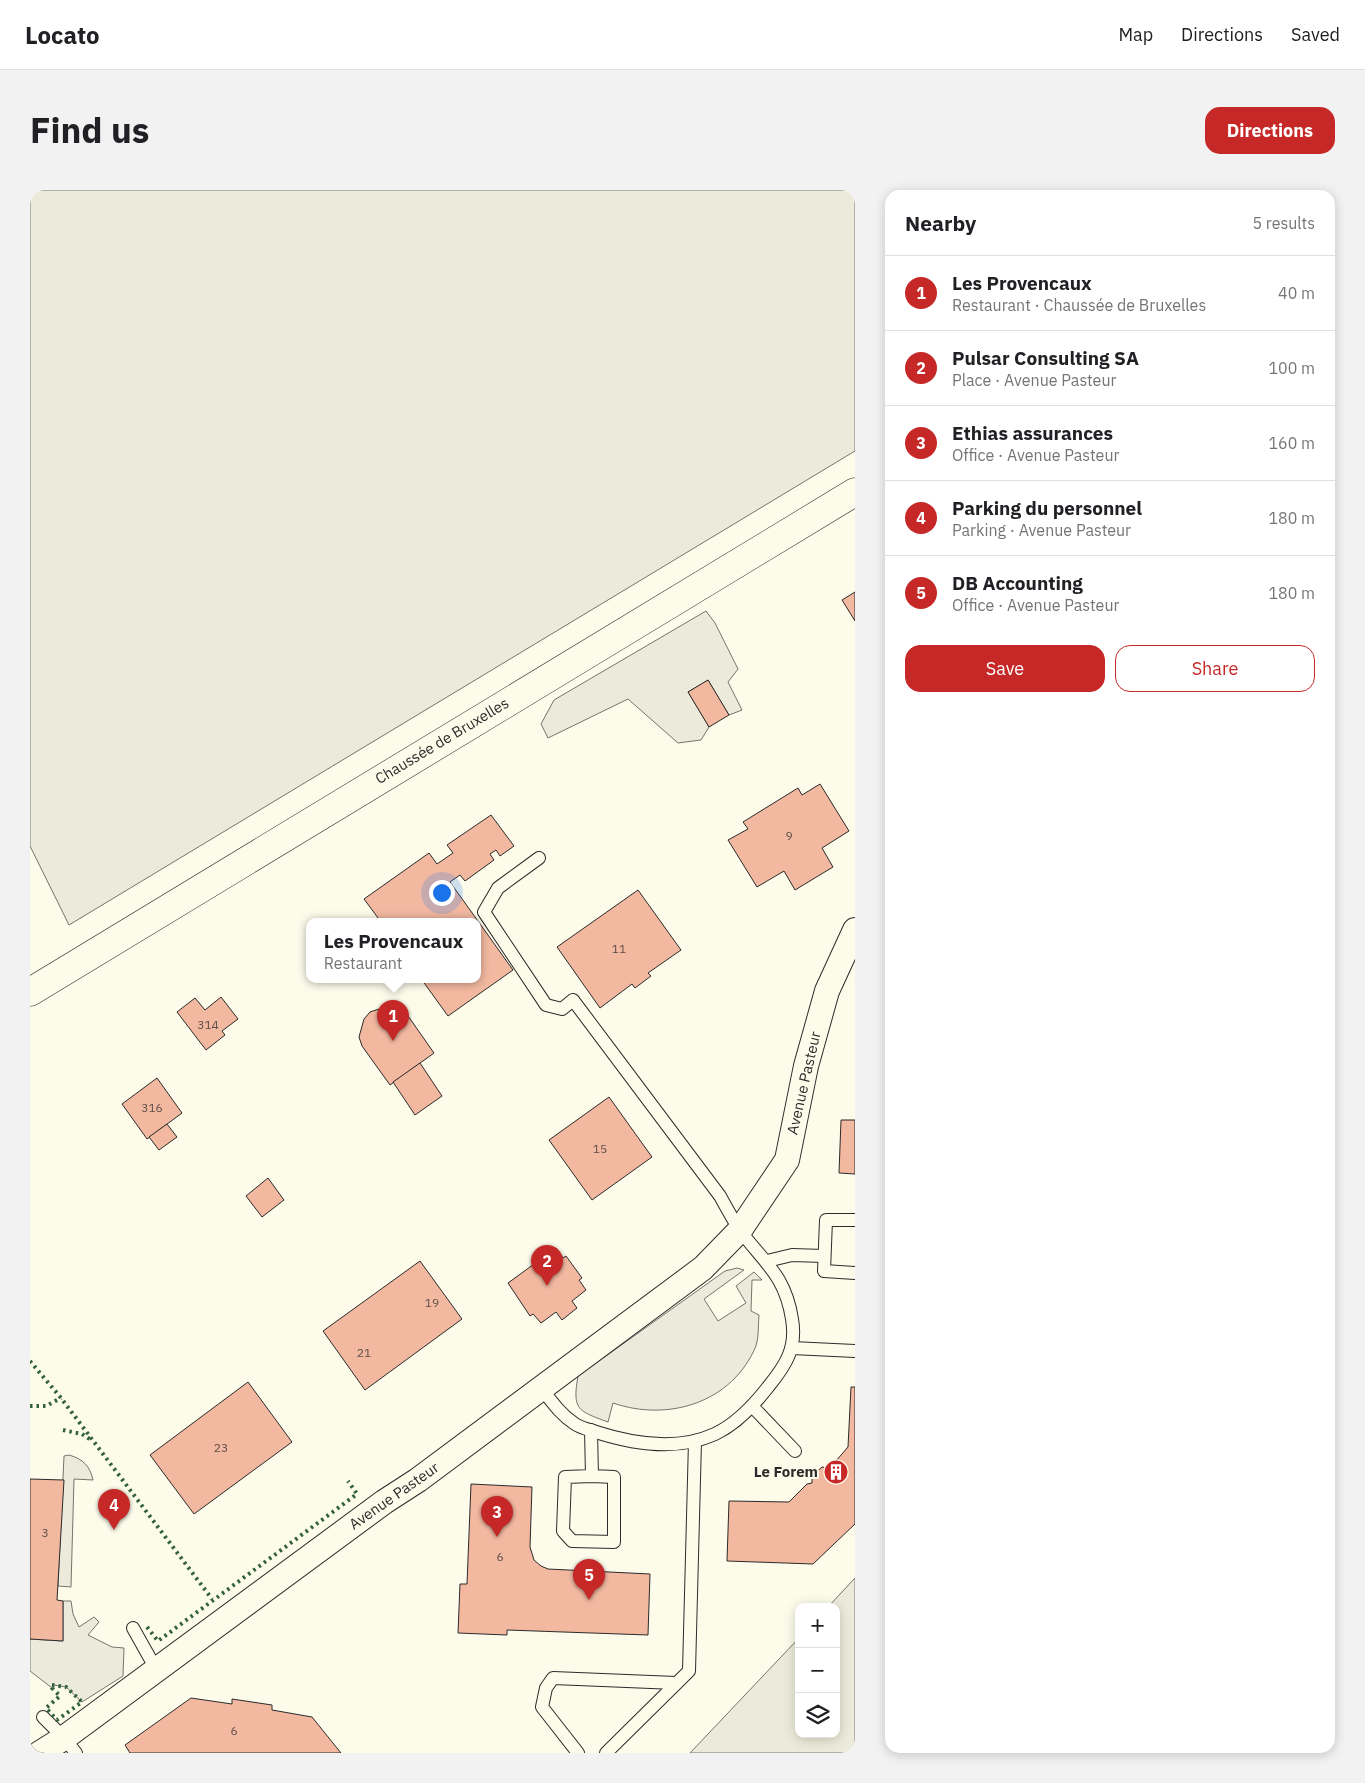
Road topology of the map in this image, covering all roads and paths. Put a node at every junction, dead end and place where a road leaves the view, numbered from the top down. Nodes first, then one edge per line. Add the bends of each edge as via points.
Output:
1 (855, 492) edge
2 (539, 858) dead end
3 (855, 930) edge
4 (30, 992) edge
5 (855, 1220) edge
6 (740, 1230) junction
7 (824, 1256) junction
8 (767, 1261) junction
9 (855, 1273) edge
10 (792, 1348) junction
11 (855, 1351) edge
12 (542, 1388) junction
13 (752, 1406) junction
14 (591, 1430) junction
15 (695, 1441) junction
16 (795, 1450) dead end
17 (592, 1476) junction
18 (133, 1628) dead end
19 (156, 1669) junction
20 (676, 1683) junction
21 (43, 1717) dead end
22 (70, 1745) edge
23 (40, 1753) edge
24 (578, 1753) edge
25 (606, 1753) edge

1 - 4 main road, Chaussée de Bruxelles
2 - 6 lane via 498,888 484,912 546,1005 562,1009 573,1000 720,1196
3 - 6 street, Avenue Pasteur via 827,991 806,1066 787,1160
5 - 7 lane via 826,1220
6 - 8 lane
6 - 12 street, Avenue Pasteur via 703,1268
7 - 8 lane via 792,1255
7 - 9 lane via 824,1271
8 - 10 lane via 783,1284 792,1319
10 - 11 lane
10 - 13 lane via 782,1370
12 - 14 lane via 555,1407 576,1425
12 - 19 street, Avenue Pasteur
13 - 15 lane via 715,1434
13 - 16 lane
14 - 15 lane via 625,1441 668,1444
14 - 17 lane
15 - 20 lane via 689,1671
17 - 17 lane via 565,1477 563,1531 572,1541 614,1542 614,1477
18 - 19 lane
19 - 22 street, Avenue Pasteur
20 - 24 lane via 553,1678 546,1688 542,1707
20 - 25 lane
21 - 22 lane
22 - 23 street, Avenue Pasteur

